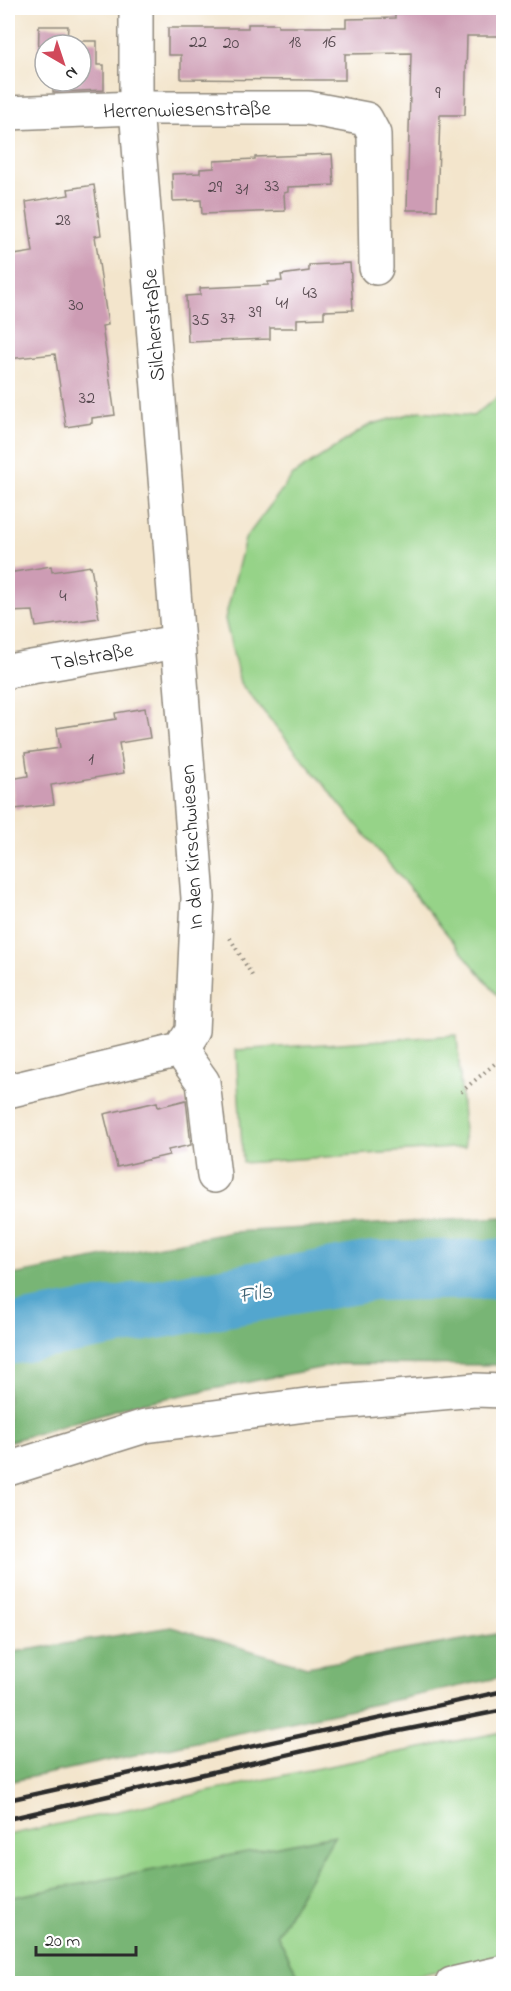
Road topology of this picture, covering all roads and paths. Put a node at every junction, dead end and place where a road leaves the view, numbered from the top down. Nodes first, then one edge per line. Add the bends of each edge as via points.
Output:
1 (136, 8) edge
2 (136, 108) junction
3 (8, 113) edge
4 (375, 268) dead end
5 (177, 642) junction
6 (8, 671) edge
7 (180, 1050) junction
8 (504, 1056) edge
9 (8, 1091) edge
10 (461, 1092) dead end
11 (214, 1176) dead end
12 (504, 1392) edge
13 (8, 1469) edge
14 (504, 1972) edge
15 (452, 1983) edge

1 - 2 street, Silcherstraße
2 - 3 street, Herrenwiesenstraße
2 - 4 street, Herrenwiesenstraße via 308,108 366,119 374,134
2 - 5 street, Silcherstraße
5 - 6 street, Talstraße
5 - 7 street, In den Kirschwiesen via 198,898 192,1031
7 - 9 street
7 - 11 street via 204,1082
8 - 10 path
12 - 13 street via 475,1390 306,1405 145,1426
14 - 15 street

